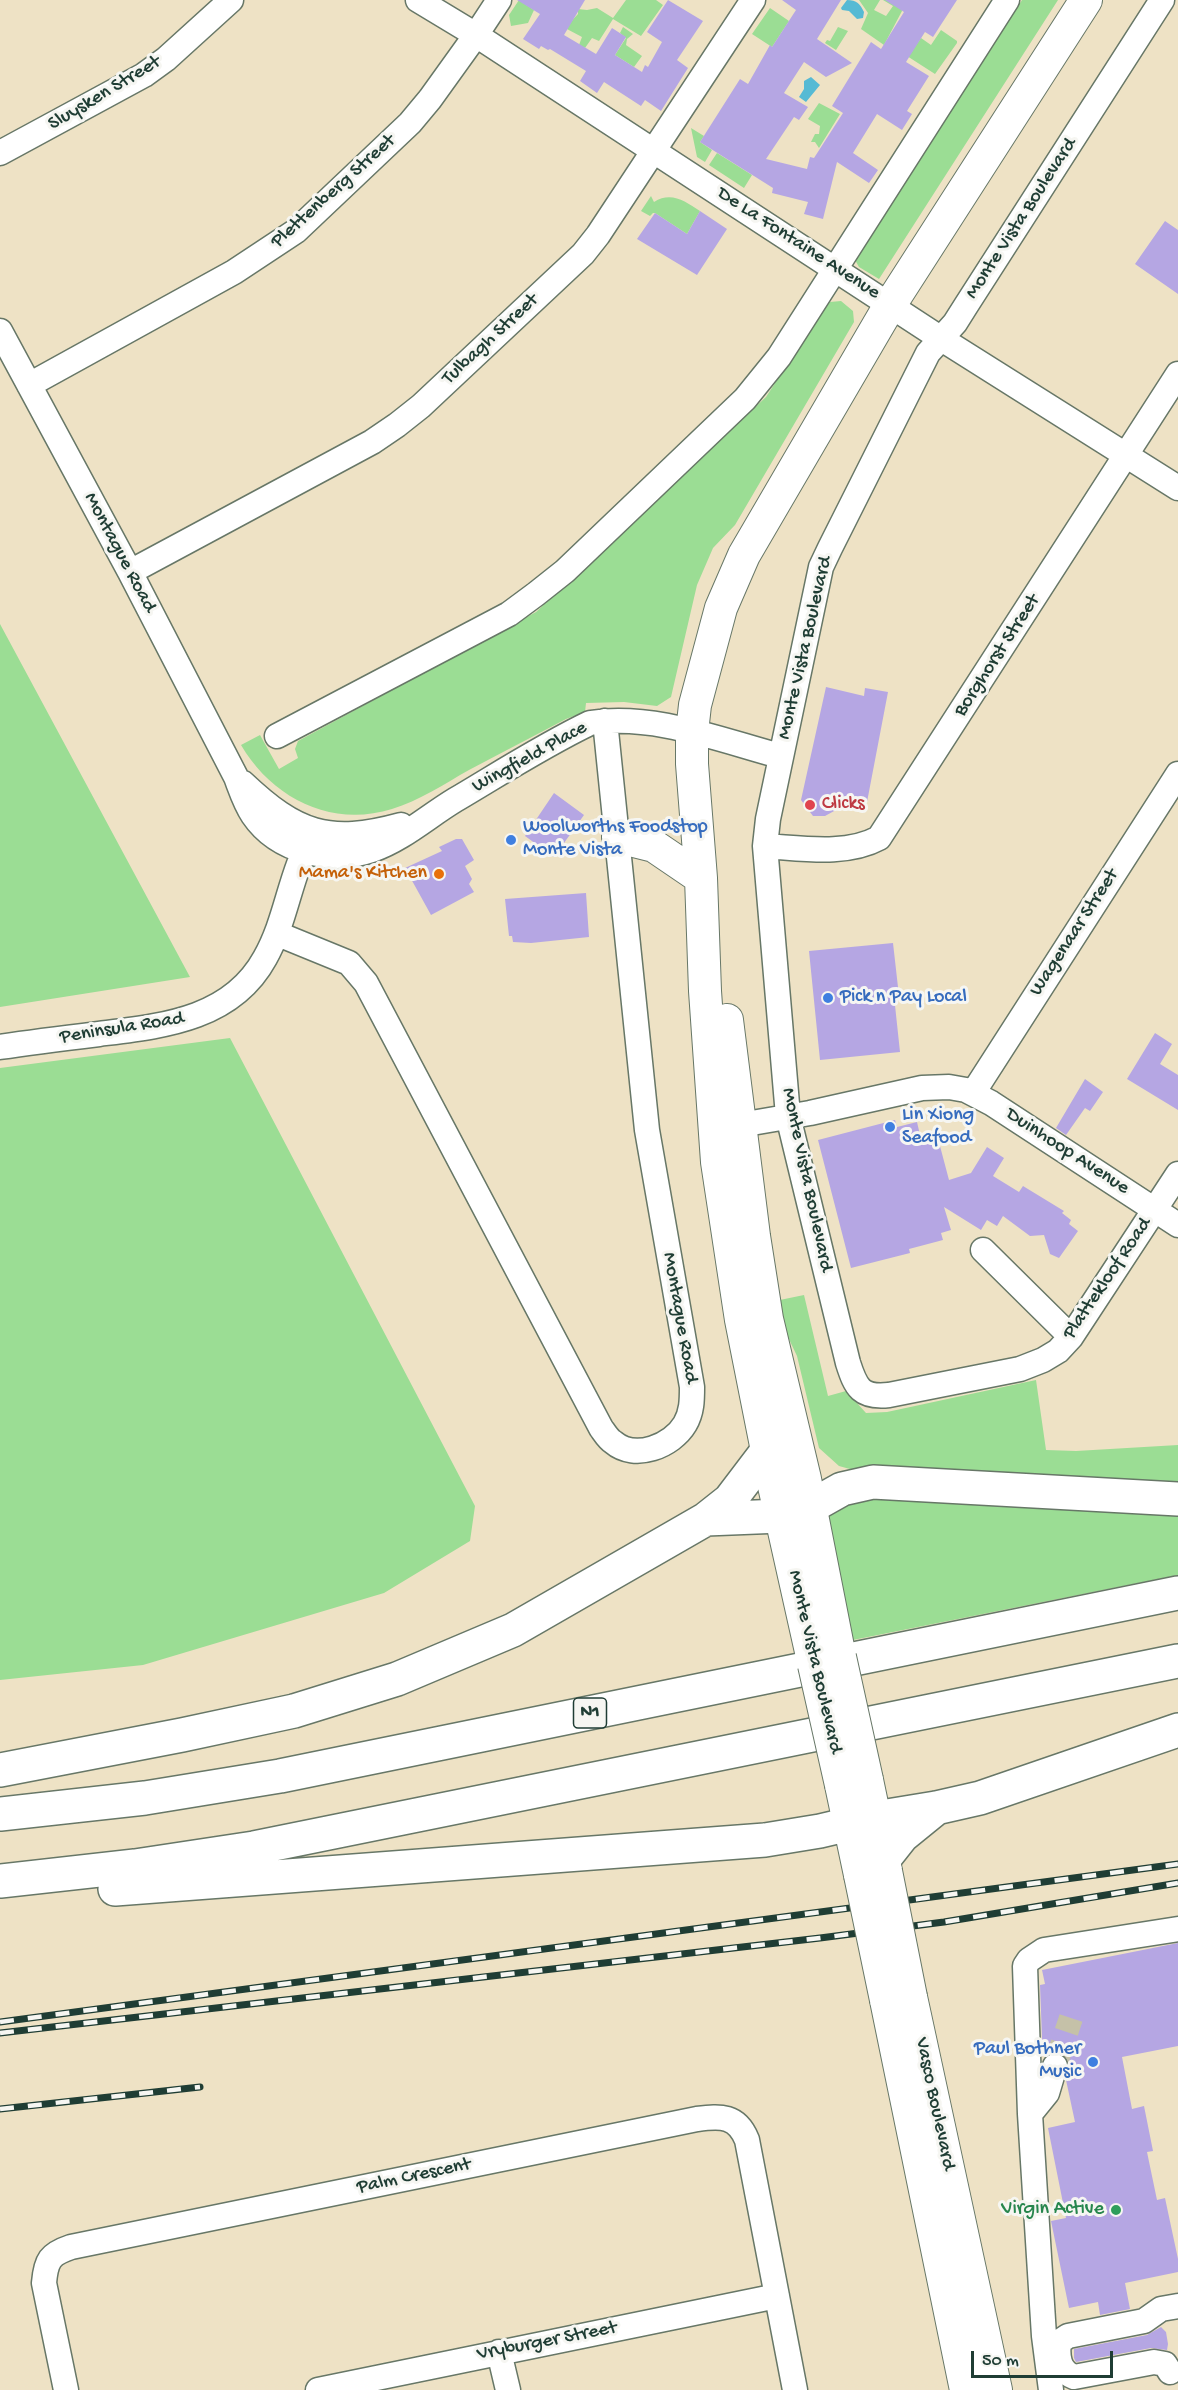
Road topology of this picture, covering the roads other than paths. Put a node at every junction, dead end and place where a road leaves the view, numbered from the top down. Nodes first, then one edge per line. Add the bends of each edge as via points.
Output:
1 (231, 0) edge
2 (418, 0) edge
3 (499, 0) edge
4 (753, 0) edge
5 (1007, 0) edge
6 (1086, 0) edge
7 (1162, 0) edge
8 (476, 35) junction
9 (655, 152) junction
10 (0, 153) edge
11 (835, 268) junction
12 (890, 305) junction
13 (0, 331) edge
14 (940, 338) junction
15 (1178, 374) edge
16 (29, 385) junction
17 (1126, 454) junction
18 (1178, 488) edge
19 (130, 572) junction
20 (605, 721) junction
21 (692, 732) junction
22 (277, 736) dead end
23 (780, 756) junction
24 (1178, 774) edge
25 (618, 837) junction
26 (309, 841) junction
27 (765, 846) junction
28 (701, 878) junction
29 (704, 929) junction
30 (278, 934) junction
31 (0, 1047) edge
32 (973, 1093) junction
33 (788, 1116) junction
34 (740, 1125) junction
35 (717, 1162) junction
36 (1178, 1174) edge
37 (1155, 1210) junction
38 (1178, 1225) edge
39 (983, 1250) dead end
40 (1071, 1337) junction
41 (854, 1380) joint
42 (768, 1450) junction
43 (1178, 1499) edge
44 (796, 1512) junction
45 (706, 1519) junction
46 (1178, 1593) edge
47 (1178, 1661) edge
48 (1178, 1730) edge
49 (0, 1770) edge
50 (936, 1808) junction
51 (0, 1814) edge
52 (862, 1821) junction
53 (876, 1869) junction
54 (0, 1881) edge
55 (0, 1898) edge
56 (1178, 1929) edge
57 (898, 1998) junction
58 (1055, 2066) tunnel mouth
59 (1030, 2114) junction
60 (777, 2296) junction
61 (1169, 2307) edge
62 (1044, 2336) junction
63 (499, 2352) junction
64 (1174, 2371) edge
65 (66, 2390) edge
66 (318, 2390) edge
67 (508, 2390) edge
68 (795, 2390) edge
69 (966, 2390) edge
70 (996, 2390) edge
71 (1051, 2390) edge
72 (1076, 2390) edge

1 - 10 street, Sluysken Street via 144,75
2 - 8 street, De La Fontaine Avenue
3 - 8 street, Plettenberg Street
4 - 9 street, Tulbagh Street
5 - 11 street
6 - 12 main road, Monte Vista Boulevard
7 - 14 street, Monte Vista Boulevard via 967,304
8 - 9 street, De La Fontaine Avenue
8 - 16 street, Plettenberg Street via 410,123 296,231 234,272
9 - 11 street, De La Fontaine Avenue
9 - 19 street, Tulbagh Street via 583,254 397,426
11 - 12 street, De La Fontaine Avenue
11 - 22 street via 778,357 745,399 565,571 509,614
12 - 14 street, De La Fontaine Avenue
12 - 21 main road, Monte Vista Boulevard via 744,555 721,608 697,696
13 - 16 street, Montague Road
14 - 17 street, De La Fontaine Avenue
14 - 23 street, Monte Vista Boulevard via 928,354 821,567
15 - 17 street, Borghorst Street
16 - 19 street, Montague Road
17 - 18 street, De La Fontaine Avenue
17 - 27 street, Borghorst Street via 879,838 864,846 843,849
19 - 26 street, Montague Road via 237,777 253,816 278,839
20 - 21 street, Wingfield Place via 622,720
20 - 25 street, Montague Road
20 - 26 street, Wingfield Place via 573,732 425,818 360,835
21 - 23 street, Wingfield Place
21 - 28 main road, Monte Vista Boulevard
23 - 27 street, Monte Vista Boulevard
24 - 32 street, Wagenaar Street
25 - 28 main road via 654,846
25 - 30 street, Montague Road via 647,1130 692,1388 692,1406 686,1422 666,1443 650,1449 637,1450 613,1443 601,1428 359,973 335,955
26 - 30 street, Peninsula Road
27 - 33 street, Monte Vista Boulevard
28 - 29 main road, Monte Vista Boulevard
29 - 34 main road, Monte Vista Boulevard via 721,990
29 - 35 main road, Monte Vista Boulevard
30 - 31 street, Peninsula Road via 253,977 227,1001 201,1015 162,1026
32 - 33 street, Duinhoop Avenue via 949,1087 922,1088
32 - 37 street, Duinhoop Avenue
33 - 34 street, Duinhoop Avenue
33 - 41 street, Monte Vista Boulevard
34 - 35 street via 726,1138
34 - 44 main road, Monte Vista Boulevard via 753,1236
35 - 42 main road, Monte Vista Boulevard via 741,1320
36 - 37 street, Plattekloof Road
37 - 38 street, Duinhoop Avenue
37 - 40 street, Plattekloof Road
39 - 40 street
40 - 41 street, Plattekloof Road via 1043,1360 1020,1370 878,1396 860,1390
42 - 44 main road, Monte Vista Boulevard
42 - 45 highway via 730,1500
43 - 44 highway via 873,1482 842,1490
44 - 45 highway
44 - 52 main road, Monte Vista Boulevard, bridge
45 - 49 highway via 513,1630 397,1679 294,1711
46 - 51 highway, N1 via 288,1774 145,1798
47 - 54 highway via 262,1846
48 - 50 highway via 980,1798
50 - 52 highway
50 - 53 highway via 902,1836
52 - 53 main road, Vasco Boulevard
52 - 55 highway via 765,1840
53 - 57 main road, Vasco Boulevard, bridge
56 - 59 street via 1044,1950 1029,1960 1024,1976
57 - 69 main road, Vasco Boulevard
57 - 70 main road, Vasco Boulevard
58 - 59 street via 1047,2093
59 - 62 street
60 - 63 street, Vryburger Street
60 - 65 street, Palm Crescent via 743,2129 731,2120 697,2119 57,2252 46,2266 44,2283
60 - 68 street, Palm Crescent
61 - 62 street
61 - 64 street via 1144,2321 1068,2337 1059,2342 1058,2351 1061,2367 1074,2377 1154,2362
62 - 71 street
63 - 66 street, Vryburger Street
63 - 67 street
64 - 72 street

